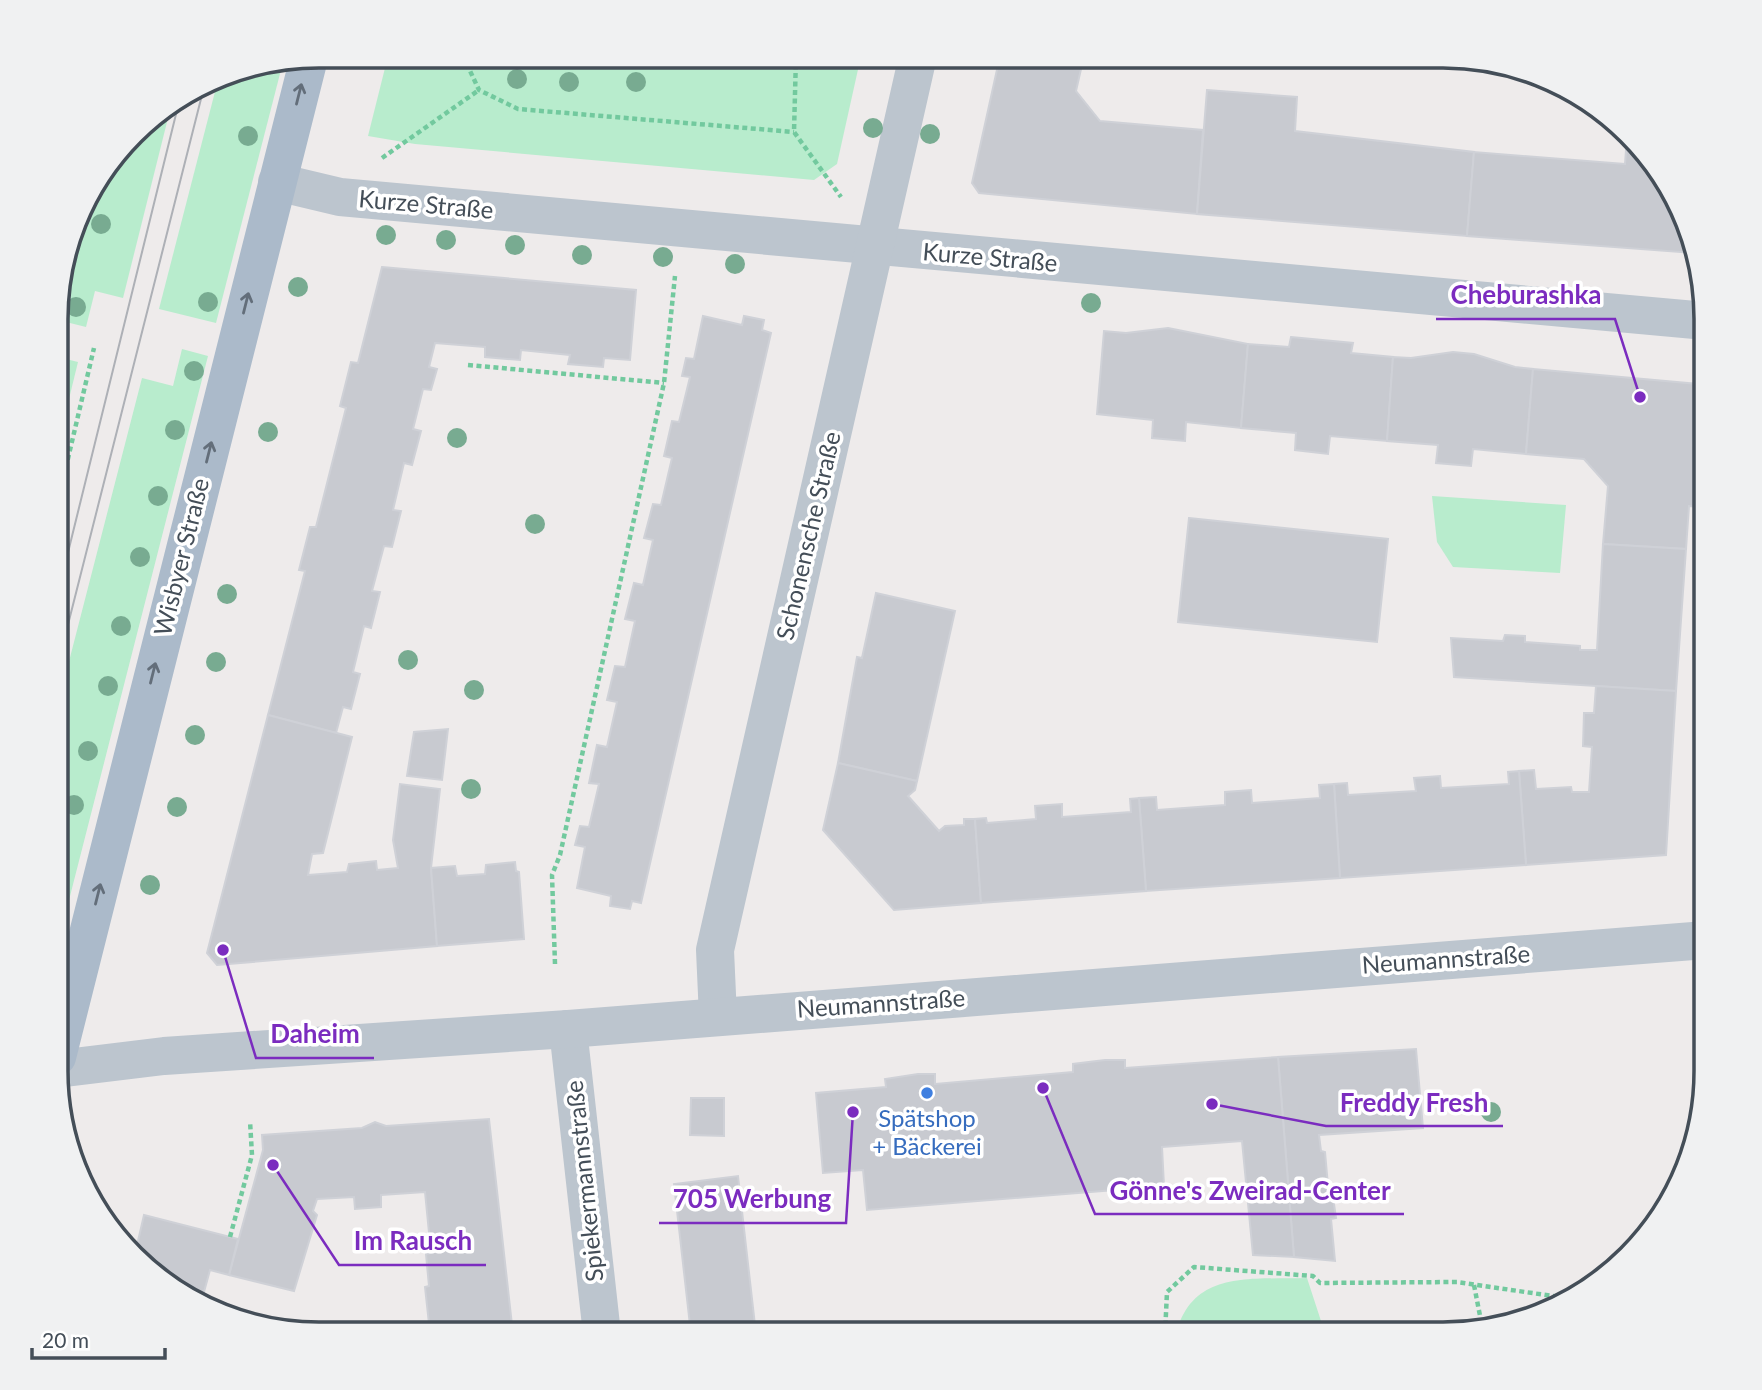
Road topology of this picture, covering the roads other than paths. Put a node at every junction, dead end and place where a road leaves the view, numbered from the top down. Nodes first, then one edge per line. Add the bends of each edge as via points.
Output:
1 (915, 68) edge
2 (306, 69) edge
3 (277, 182) junction
4 (874, 248) junction
5 (1694, 320) edge
6 (1694, 941) edge
7 (68, 1013) edge
8 (718, 1017) junction
9 (568, 1029) junction
10 (68, 1068) edge
11 (601, 1322) edge

1 - 4 street, Schonensche Straße
3 -> 2 main road, Wisbyer Straße
3 - 4 street, Kurze Straße via 340,197
7 -> 3 main road, Wisbyer Straße
4 - 5 street, Kurze Straße
4 - 8 street, Schonensche Straße via 715,950
6 - 8 street, Neumannstraße
8 - 9 street, Neumannstraße
9 - 10 street, Neumannstraße via 164,1056
9 - 11 street, Spiekermannstraße

